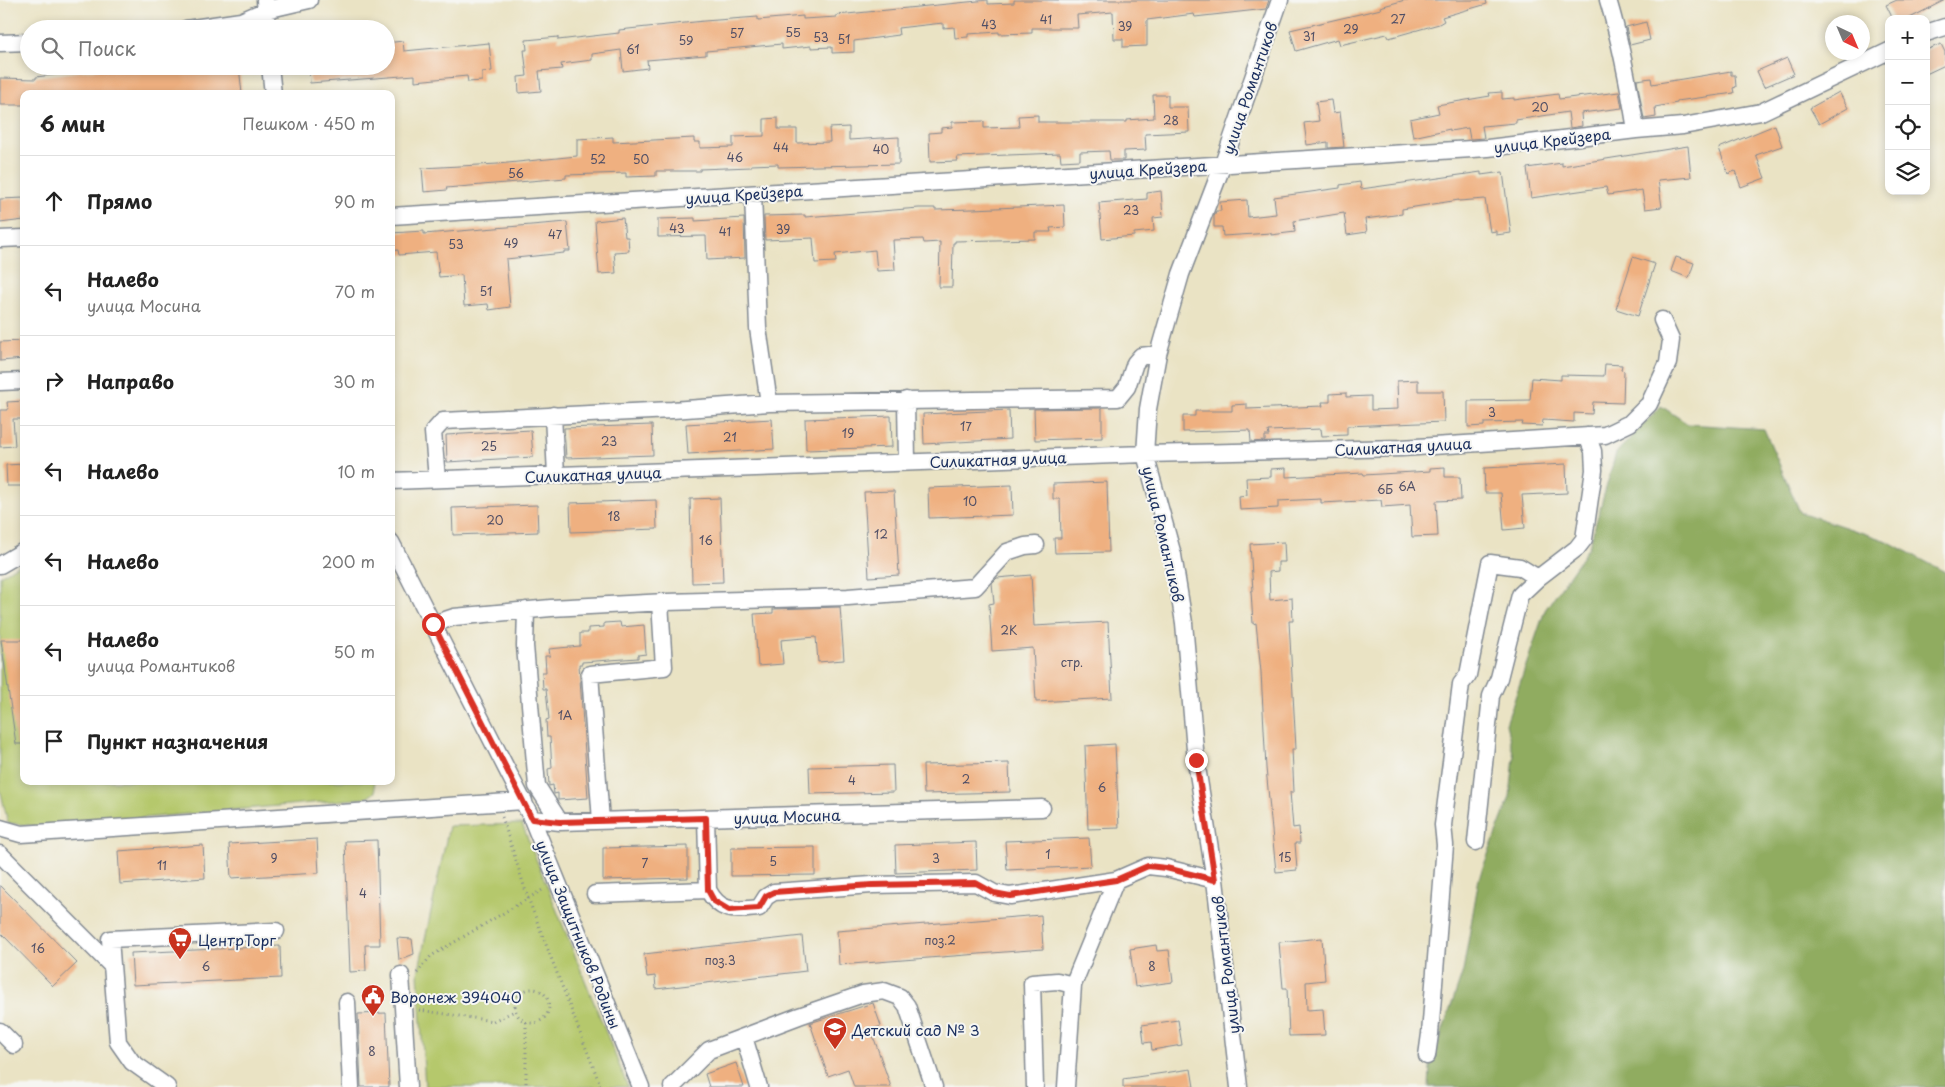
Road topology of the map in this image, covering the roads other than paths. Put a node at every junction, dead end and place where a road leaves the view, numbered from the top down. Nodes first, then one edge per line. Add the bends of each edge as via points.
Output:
1 (309, 0) edge
2 (1280, 0) edge
3 (1608, 0) edge
4 (265, 5) edge
5 (242, 20) edge
6 (266, 20) edge
7 (1945, 27) edge
8 (1930, 32) edge
9 (20, 42) edge
10 (0, 43) edge
11 (1885, 53) edge
12 (271, 75) edge
13 (273, 90) edge
14 (1636, 130) junction
15 (1223, 164) junction
16 (753, 194) junction
17 (395, 216) edge
18 (20, 238) edge
19 (0, 240) edge
20 (1662, 320) dead end
21 (1158, 354) junction
22 (20, 381) edge
23 (0, 382) edge
24 (906, 400) junction
25 (769, 403) junction
26 (553, 416) junction
27 (1587, 436) junction
28 (1145, 454) junction
29 (907, 462) junction
30 (556, 475) junction
31 (437, 479) junction
32 (395, 481) edge
33 (1036, 545) dead end
34 (395, 550) edge
35 (20, 553) edge
36 (0, 565) edge
37 (1538, 578) junction
38 (660, 602) junction
39 (526, 610) junction
40 (433, 624) junction
41 (524, 801) junction
42 (1042, 808) dead end
43 (706, 818) junction
44 (532, 819) junction
45 (601, 821) junction
46 (560, 822) junction
47 (0, 828) edge
48 (1476, 842) dead end
49 (0, 854) edge
50 (1116, 880) junction
51 (1215, 880) junction
52 (708, 890) junction
53 (595, 894) dead end
54 (276, 930) dead end
55 (112, 966) junction
56 (401, 975) dead end
57 (1074, 984) junction
58 (347, 1002) dead end
59 (0, 1031) edge
60 (744, 1037) junction
61 (14, 1045) dead end
62 (1427, 1056) dead end
63 (167, 1087) edge
64 (351, 1087) edge
65 (408, 1087) edge
66 (641, 1087) edge
67 (672, 1087) edge
68 (759, 1087) edge
69 (934, 1087) edge
70 (1035, 1087) edge
71 (1066, 1087) edge
72 (1239, 1087) edge

1 - 4 street
2 - 15 street, улица Романтиков
3 - 14 street via 1629,83
4 - 5 street
4 - 6 street
7 - 8 street
9 - 10 street
11 - 14 street, улица Крейзера via 1761,112 1683,126
12 - 13 street
14 - 15 street, улица Крейзера via 1488,148
15 - 16 street, улица Крейзера
15 - 21 street, улица Романтиков via 1181,274
16 - 17 street, улица Крейзера
16 - 25 street via 758,328
18 - 19 street
20 - 27 street, Силикатная улица via 1671,340 1668,363 1649,404 1630,423 1605,435
21 - 24 street via 1141,356 1135,363 1127,387 1118,398
21 - 28 street, улица Романтиков via 1148,409
22 - 23 street
24 - 25 street
24 - 29 street
25 - 26 street
26 - 30 street
26 - 31 street via 443,421 432,432
27 - 28 street, Силикатная улица via 1401,448
27 - 37 street via 1593,451 1594,470 1584,540
28 - 29 street, Силикатная улица
28 - 51 street, улица Романтиков via 1173,555 1184,623 1196,760
29 - 30 street, Силикатная улица
30 - 31 street, Силикатная улица
31 - 32 street, Силикатная улица
33 - 38 street via 1007,552 975,587 848,597
34 - 40 street, улица Защитников Родины
35 - 36 street
37 - 48 street via 1520,595 1500,678 1491,696
37 - 62 street via 1520,567 1490,563 1468,675 1461,684 1443,825 1445,845
38 - 39 street
38 - 45 street via 664,667 590,674
39 - 40 street via 454,617
39 - 46 street via 525,646 537,786
40 - 41 street, улица Защитников Родины
41 - 44 street, улица Защитников Родины
41 - 47 street via 21,834
42 - 43 street, улица Мосина
43 - 45 street, улица Мосина
43 - 52 street
44 - 46 street, улица Мосина
44 - 66 street, улица Защитников Родины
45 - 46 street, улица Мосина
49 - 55 street
50 - 51 street via 1148,866
50 - 52 street via 1010,896 994,893 976,883 872,885 774,892 766,896 759,908 729,910 714,901
50 - 57 street
51 - 72 street, улица Романтиков
52 - 53 street
54 - 55 street via 110,939
55 - 63 street via 118,1042 132,1062
56 - 65 street
57 - 70 street via 1057,981 1032,983
57 - 71 street
58 - 64 street
59 - 61 street
60 - 67 street via 709,1050
60 - 68 street
60 - 69 street via 863,994 884,991 900,997 907,1006

